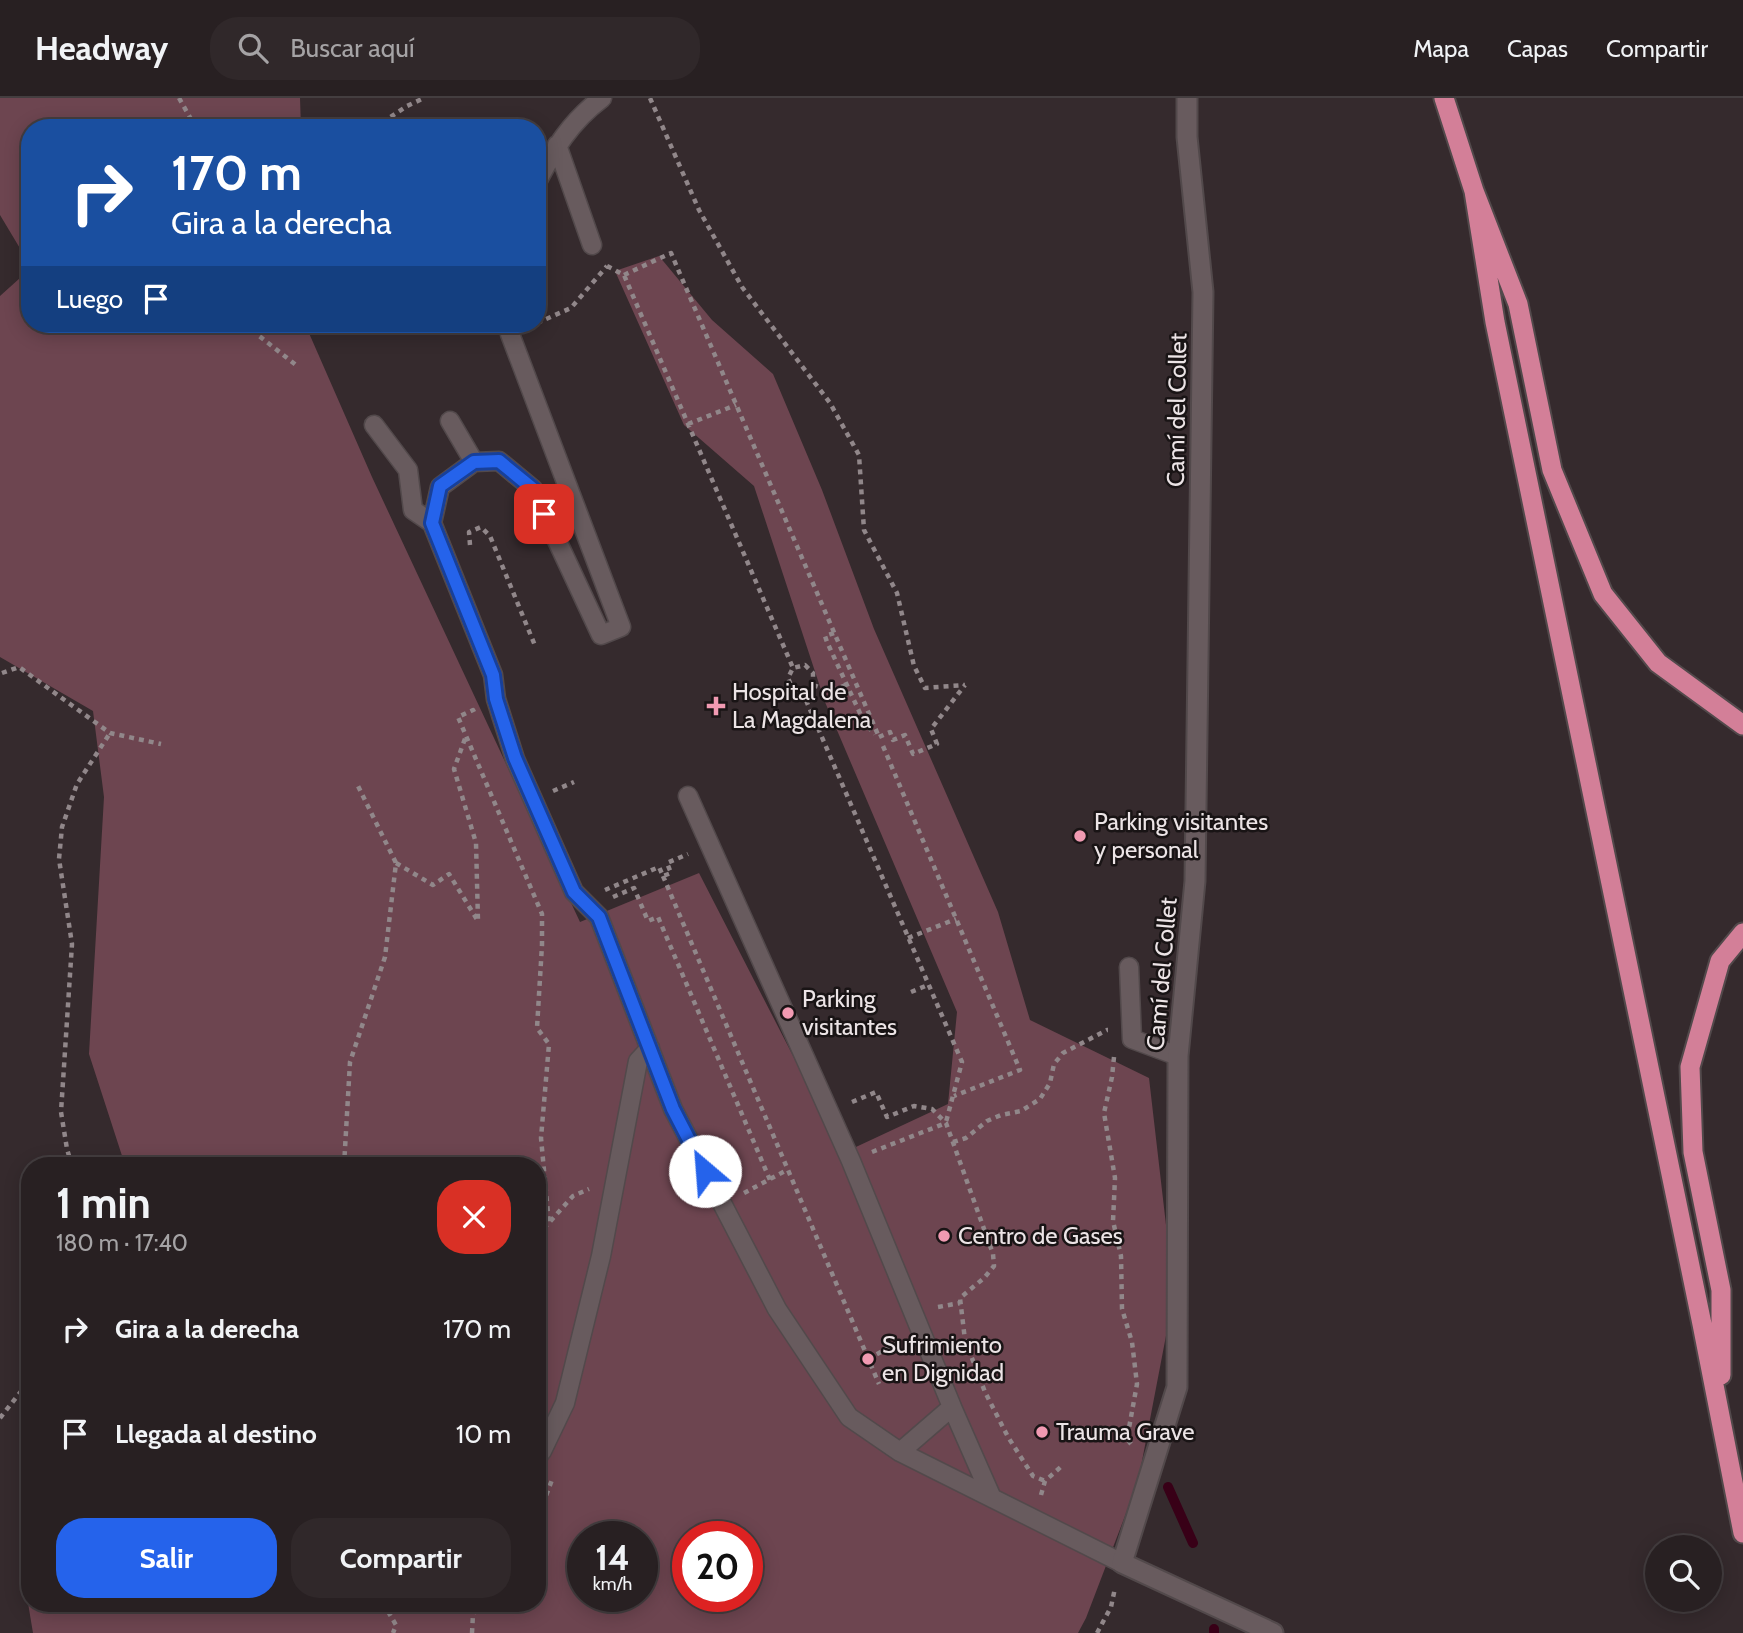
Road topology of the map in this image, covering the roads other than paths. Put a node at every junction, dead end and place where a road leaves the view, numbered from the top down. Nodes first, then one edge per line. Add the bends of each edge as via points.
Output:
1 (602, 98) edge
2 (1187, 98) edge
3 (1444, 98) edge
4 (556, 145) junction
5 (546, 164) edge
6 (1474, 191) junction
7 (592, 245) road end
8 (510, 333) edge
9 (450, 421) dead end
10 (374, 425) dead end
11 (474, 462) junction
12 (432, 523) junction
13 (1743, 725) edge
14 (688, 796) dead end
15 (1743, 933) edge
16 (1129, 967) dead end
17 (650, 1048) junction
18 (1178, 1056) junction
19 (952, 1406) junction
20 (1720, 1421) junction
21 (546, 1443) edge
22 (900, 1452) junction
23 (992, 1498) junction
24 (1743, 1534) edge
25 (1122, 1563) junction
26 (1273, 1633) edge

1 - 4 lane
2 - 18 street, Camí del Collet via 1203,292 1195,881
3 - 6 highway
4 - 5 lane
4 - 7 lane
6 - 13 highway via 1518,304 1552,470 1603,594 1658,663
6 - 20 highway via 1495,322
8 - 11 lane via 621,627 601,635 533,489 499,461
9 - 11 lane
10 - 12 lane via 408,470 413,510
11 - 12 lane via 440,486
12 - 17 lane via 493,675 515,758 574,892 599,917
14 - 19 lane via 851,1161
15 - 20 highway via 1720,961 1690,1067 1693,1152 1721,1290
16 - 18 lane via 1132,1039
17 - 21 lane via 638,1061 601,1256 565,1403
17 - 22 lane via 673,1109 777,1310 849,1417
18 - 25 street, Camí del Collet via 1177,1387
19 - 22 lane
19 - 23 lane
20 - 24 highway
22 - 23 lane
23 - 25 lane
25 - 26 street

